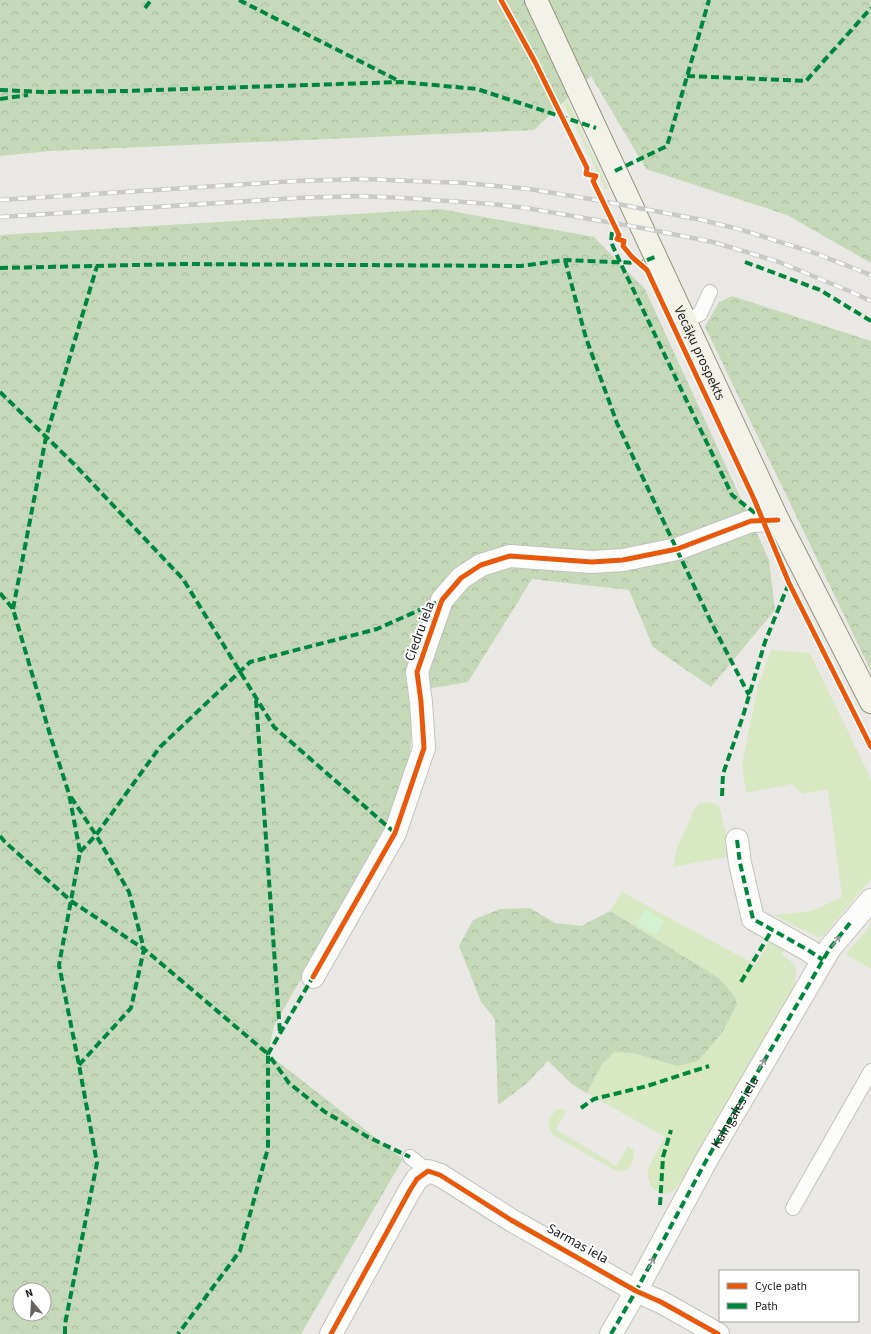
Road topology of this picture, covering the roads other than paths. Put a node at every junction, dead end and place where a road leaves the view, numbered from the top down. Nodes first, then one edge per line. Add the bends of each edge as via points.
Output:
1 (536, 0) edge
2 (710, 292) dead end
3 (685, 321) junction
4 (778, 520) junction
5 (871, 702) edge
6 (737, 840) dead end
7 (871, 900) edge
8 (823, 960) junction
9 (313, 977) dead end
10 (871, 1071) edge
11 (410, 1157) dead end
12 (428, 1172) junction
13 (793, 1208) dead end
14 (636, 1291) junction
15 (331, 1334) edge
16 (611, 1334) edge
17 (718, 1334) edge

1 - 3 main road, Vecāķu prospekts
2 - 3 lane via 700,314
3 - 4 main road, Vecāķu prospekts
4 - 5 main road, Vecāķu prospekts
4 - 9 street, Ciedru iela via 751,521 677,549 623,560 592,562 510,556 481,565 460,578 442,600 417,672 424,748 399,824
6 - 8 street via 753,920
8 -> 7 street, Kalngales iela via 830,948
14 -> 8 street, Kalngales iela via 707,1159
10 - 13 lane
11 - 12 lane
12 - 14 street, Sarmas iela via 440,1175 511,1220
12 - 15 street via 417,1179 410,1190
14 - 16 street, Kalngales iela
14 - 17 street, Sarmas iela

